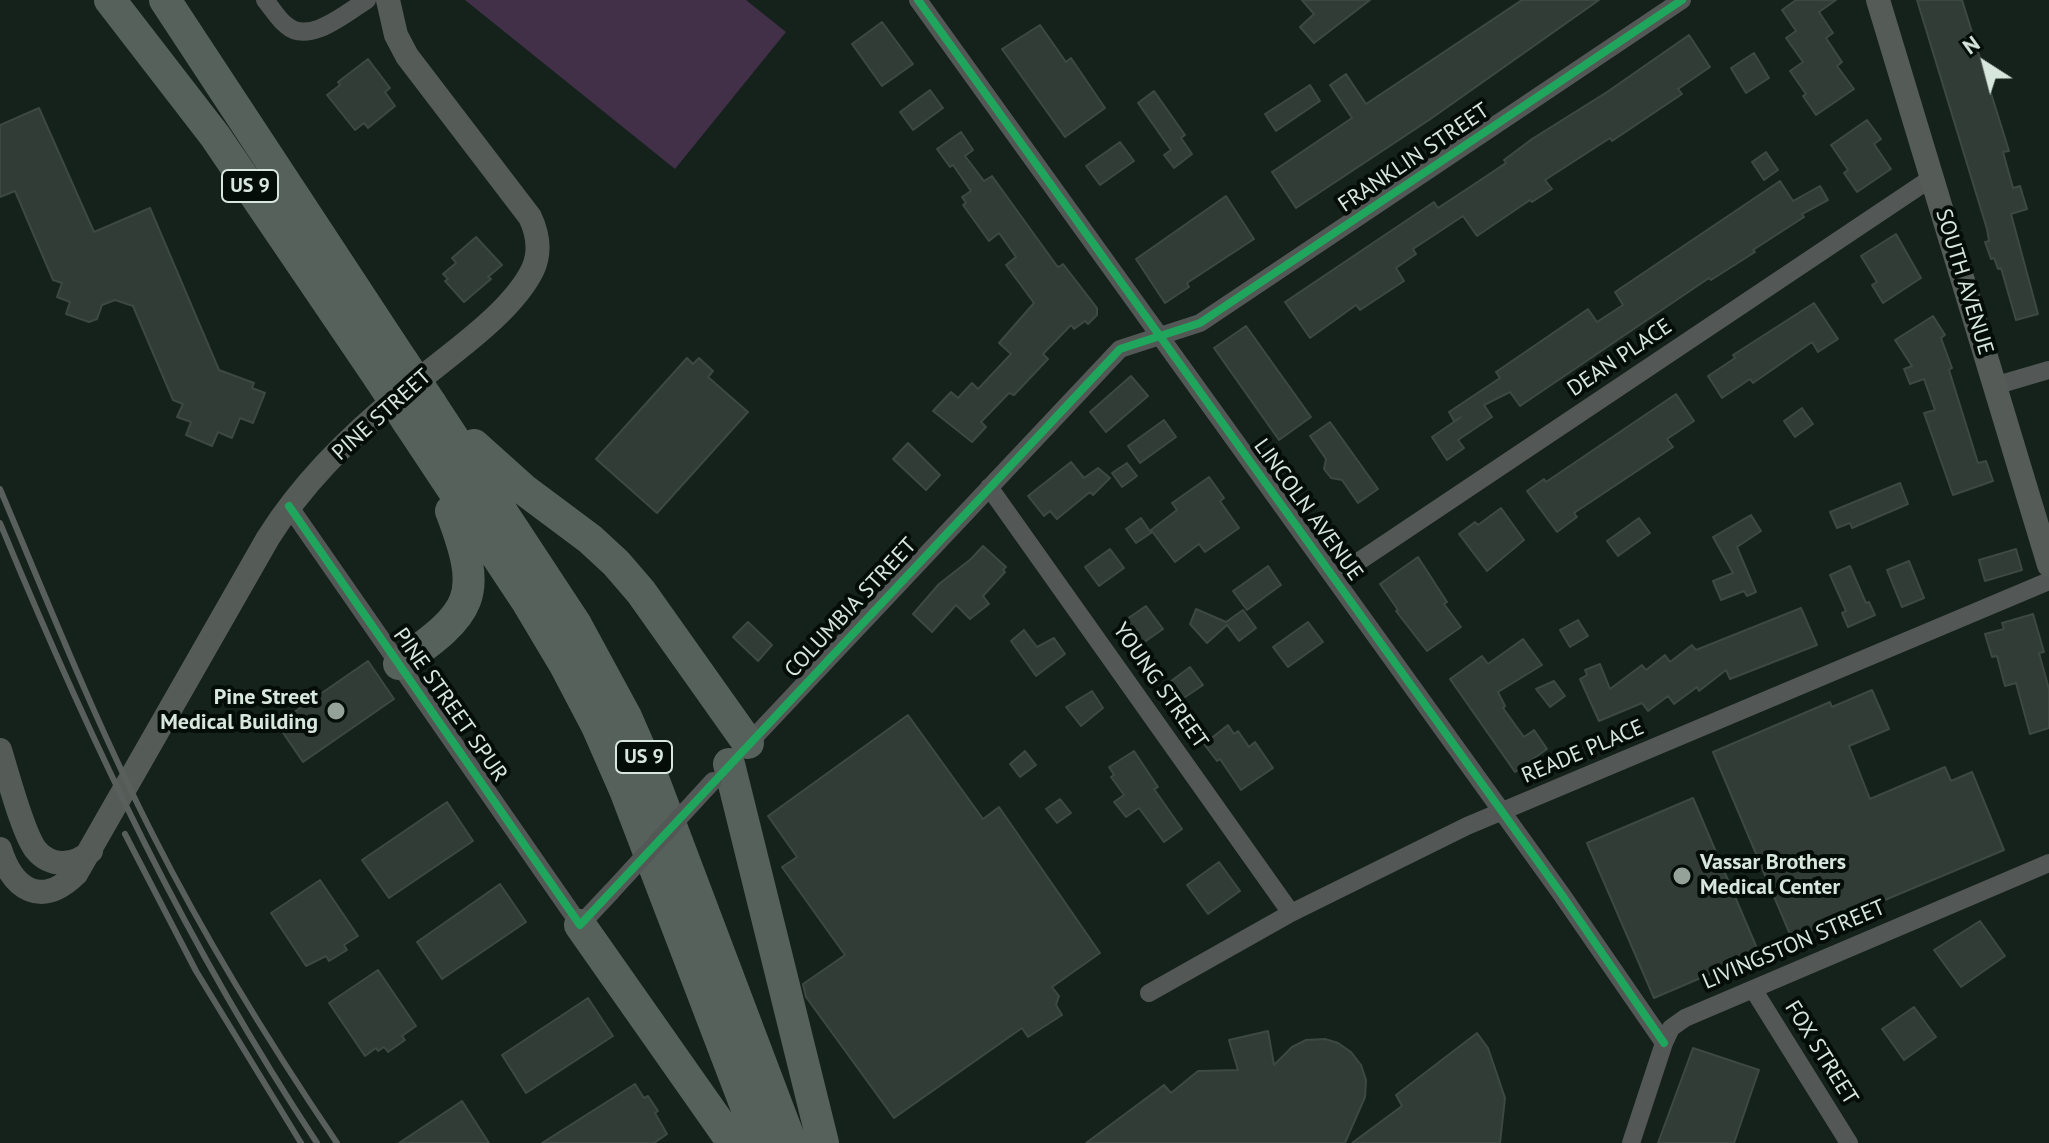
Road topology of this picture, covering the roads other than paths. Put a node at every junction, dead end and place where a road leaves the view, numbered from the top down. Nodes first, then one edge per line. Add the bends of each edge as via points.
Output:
1 (110, 0) edge
2 (165, 0) edge
3 (265, 0) edge
4 (367, 0) edge
5 (388, 0) edge
6 (918, 0) edge
7 (1682, 0) edge
8 (1878, 0) edge
9 (1933, 177) junction
10 (1160, 334) junction
11 (392, 370) junction
12 (2049, 370) edge
13 (1994, 386) junction
14 (419, 422) junction
15 (989, 487) junction
16 (289, 506) junction
17 (2049, 565) edge
18 (1334, 578) junction
19 (2049, 581) edge
20 (399, 664) junction
21 (0, 750) edge
22 (730, 763) junction
23 (1502, 812) junction
24 (0, 849) edge
25 (91, 851) junction
26 (2049, 863) edge
27 (1291, 913) junction
28 (580, 925) junction
29 (1753, 989) junction
30 (1149, 993) dead end
31 (1664, 1043) junction
32 (733, 1143) edge
33 (760, 1143) edge
34 (791, 1143) edge
35 (823, 1143) edge
36 (1631, 1143) edge
37 (1849, 1143) edge

1 - 11 highway, US 9
2 - 11 highway, US 9
3 - 4 street via 286,25 306,32
5 - 16 street, PINE STREET via 407,56 530,217 538,237 537,259 521,288 494,316 384,408
6 - 10 street, LINCOLN AVENUE
7 - 10 street, FRANKLIN STREET via 1200,323
8 - 9 street, SOUTH AVENUE
9 - 13 street, SOUTH AVENUE
9 - 18 street, DEAN PLACE
10 - 15 street, COLUMBIA STREET via 1120,349
10 - 18 street, LINCOLN AVENUE
11 - 14 highway, US 9, bridge
12 - 13 street
13 - 17 street, SOUTH AVENUE
14 - 20 highway via 467,554 470,583 446,628
14 - 22 highway via 512,480 616,563 641,592
14 - 33 highway, US 9 via 597,726
14 - 34 highway, US 9 via 575,623 626,717
15 - 22 street, COLUMBIA STREET
15 - 27 street, YOUNG STREET
16 - 20 street, PINE STREET SPUR
16 - 25 street, PINE STREET
18 - 23 street, LINCOLN AVENUE
19 - 23 street, READE PLACE
20 - 28 street, PINE STREET SPUR
21 - 25 street via 37,851 50,861 65,863
22 - 28 street, COLUMBIA STREET, bridge
22 - 35 highway
23 - 27 street, READE PLACE
23 - 31 street, LINCOLN AVENUE
24 - 25 street, PINE STREET via 13,878 43,892 69,881
26 - 29 street, LIVINGSTON STREET
27 - 30 street, READE PLACE
28 - 32 highway
29 - 31 street, LIVINGSTON STREET via 1685,1018 1671,1028
29 - 37 street, FOX STREET
31 - 36 street, LIVINGSTON STREET

